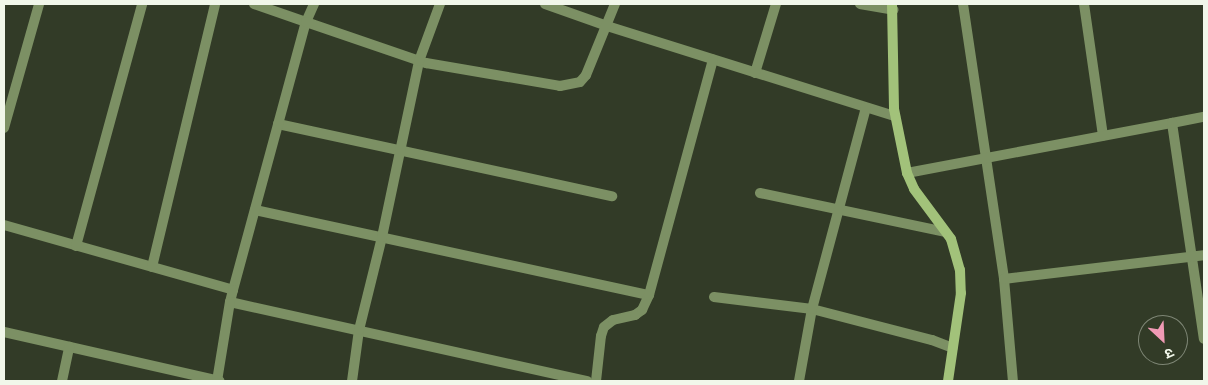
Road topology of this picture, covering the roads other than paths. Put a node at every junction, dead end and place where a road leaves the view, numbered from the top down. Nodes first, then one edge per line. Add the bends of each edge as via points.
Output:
1 (39, 4) edge
2 (142, 4) edge
3 (254, 4) edge
4 (314, 4) edge
5 (440, 4) edge
6 (545, 4) edge
7 (615, 4) edge
8 (776, 4) edge
9 (860, 4) edge
10 (963, 4) edge
11 (1084, 4) edge
12 (211, 5) edge
13 (893, 7) edge
14 (306, 22) junction
15 (607, 26) junction
16 (713, 60) junction
17 (419, 61) junction
18 (755, 73) junction
19 (866, 108) junction
20 (895, 116) junction
21 (1204, 117) edge
22 (1172, 123) junction
23 (278, 124) junction
24 (4, 128) edge
25 (1103, 136) junction
26 (400, 150) junction
27 (985, 158) junction
28 (907, 174) junction
29 (760, 194) dead end
30 (612, 196) dead end
31 (255, 210) junction
32 (840, 212) junction
33 (4, 225) edge
34 (945, 232) junction
35 (382, 237) junction
36 (76, 246) junction
37 (1204, 255) edge
38 (1192, 257) junction
39 (152, 267) junction
40 (1004, 279) junction
41 (233, 290) junction
42 (649, 295) junction
43 (714, 296) dead end
44 (230, 302) junction
45 (812, 309) junction
46 (359, 330) junction
47 (4, 332) edge
48 (1204, 339) edge
49 (69, 347) junction
50 (953, 348) junction
51 (62, 381) edge
52 (218, 381) edge
53 (352, 381) edge
54 (587, 381) edge
55 (596, 381) edge
56 (800, 381) edge
57 (948, 381) edge
58 (1013, 381) edge

1 - 24 street
2 - 36 street
3 - 14 street
4 - 14 street
5 - 17 street
6 - 15 street
7 - 15 street
8 - 18 street
9 - 13 street
10 - 27 street
11 - 25 street
12 - 39 street
13 - 20 street
14 - 17 street
14 - 23 street
15 - 16 street
15 - 17 street via 586,75 580,82 569,85
16 - 18 street
16 - 42 street
17 - 26 street
18 - 19 street
19 - 20 street
19 - 32 street
20 - 28 street
21 - 22 street
22 - 25 street
22 - 38 street
23 - 26 street
23 - 31 street
25 - 27 street
26 - 30 street
26 - 35 street
27 - 28 street
27 - 40 street
28 - 34 street
29 - 32 street
31 - 35 street
31 - 41 street
32 - 34 street
32 - 45 street
33 - 36 street
34 - 50 street via 951,239 960,270 961,294
35 - 42 street
35 - 46 street
36 - 39 street
37 - 38 street
38 - 40 street
38 - 48 street
39 - 41 street
40 - 58 street
41 - 44 street
42 - 55 street via 642,310 635,315 613,320 604,327
43 - 45 street
44 - 46 street
44 - 52 street
45 - 50 street
45 - 56 street
46 - 53 street
46 - 54 street
47 - 49 street
49 - 51 street
49 - 52 street
50 - 57 street

